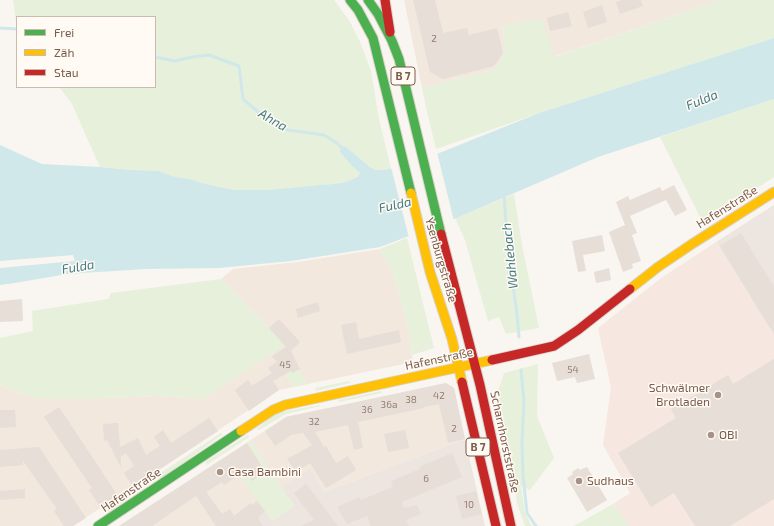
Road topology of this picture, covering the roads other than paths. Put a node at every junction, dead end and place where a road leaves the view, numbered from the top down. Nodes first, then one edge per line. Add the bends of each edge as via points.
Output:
1 (350, 0) edge
2 (368, 0) edge
3 (384, 0) edge
4 (392, 41) junction
5 (774, 192) edge
6 (475, 364) junction
7 (460, 367) junction
8 (100, 525) edge
9 (496, 526) edge
10 (511, 526) edge

1 - 7 main road, Ysenburgstraße / B 7 via 373,38 430,272
2 - 4 main road, Ysenburgstraße / B 7
3 - 4 main road
4 - 6 main road, Ysenburgstraße / B 7 via 399,59
5 - 6 main road, Hafenstraße via 658,267 554,346
6 - 7 main road, Hafenstraße
6 - 10 main road, Scharnhorststraße / B 7
7 - 8 main road, Hafenstraße via 285,405 273,410
7 - 9 main road, B 7

